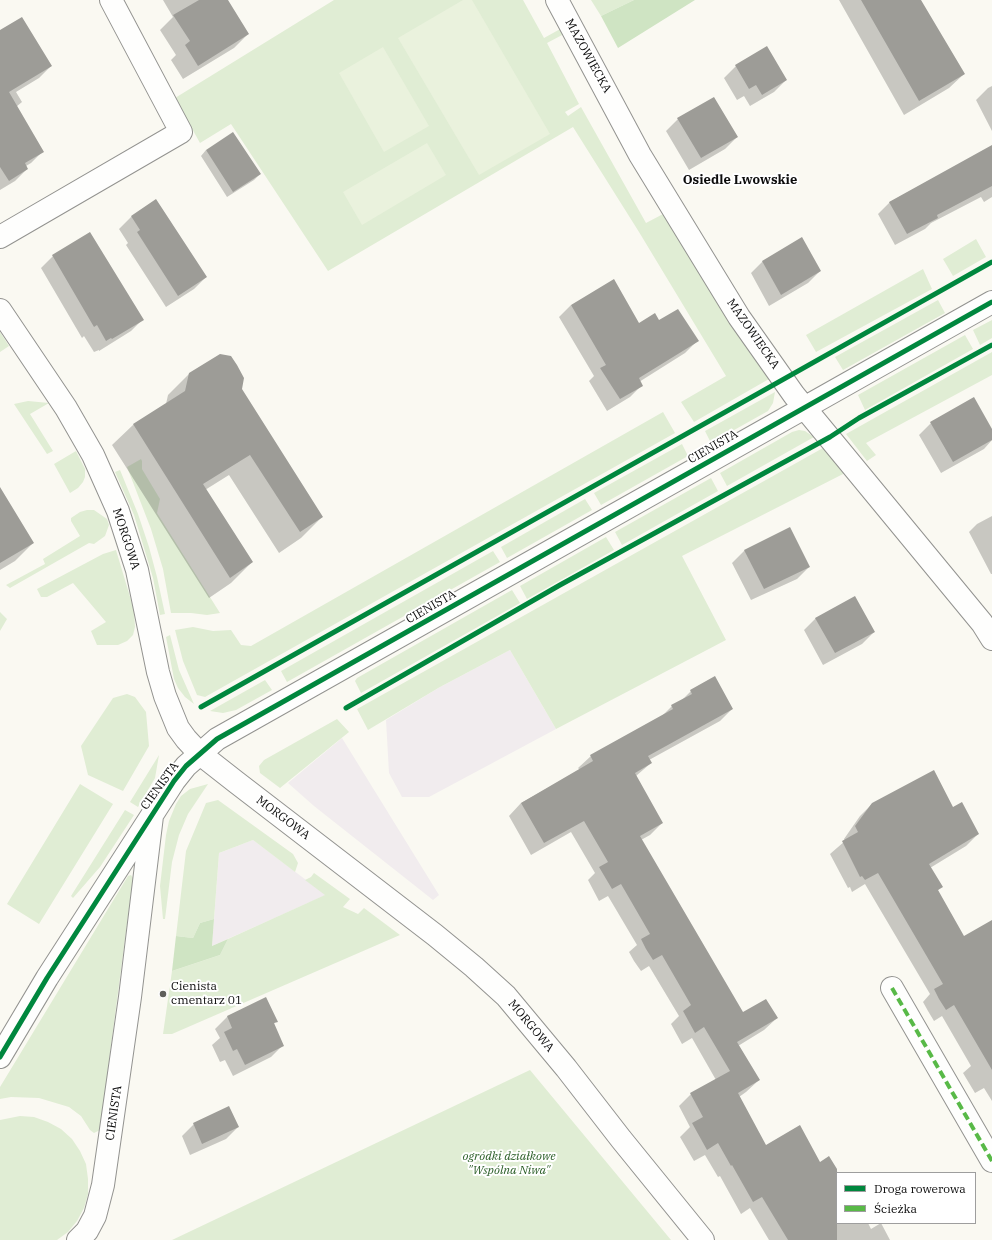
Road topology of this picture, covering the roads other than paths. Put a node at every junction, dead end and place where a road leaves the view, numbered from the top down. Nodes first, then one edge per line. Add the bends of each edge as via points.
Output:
1 (111, 0) edge
2 (557, 0) edge
3 (0, 237) edge
4 (992, 302) edge
5 (0, 310) edge
6 (805, 407) junction
7 (992, 639) edge
8 (199, 753) junction
9 (152, 813) junction
10 (892, 988) dead end
11 (0, 1057) edge
12 (992, 1161) edge
13 (78, 1240) edge
14 (703, 1240) edge

1 - 3 street via 181,132
2 - 6 street, MAZOWIECKA via 640,155 739,317
4 - 6 street, CIENISTA
5 - 8 street, MORGOWA via 66,408 106,483 138,570 165,696 178,728
6 - 7 street, MAZOWIECKA via 982,623
6 - 8 street, CIENISTA via 329,677 236,727
8 - 9 street, CIENISTA via 174,781
8 - 14 street, MORGOWA via 435,935 506,996
9 - 11 street, CIENISTA
9 - 13 street, CIENISTA via 130,996 103,1185 95,1216
10 - 12 street

